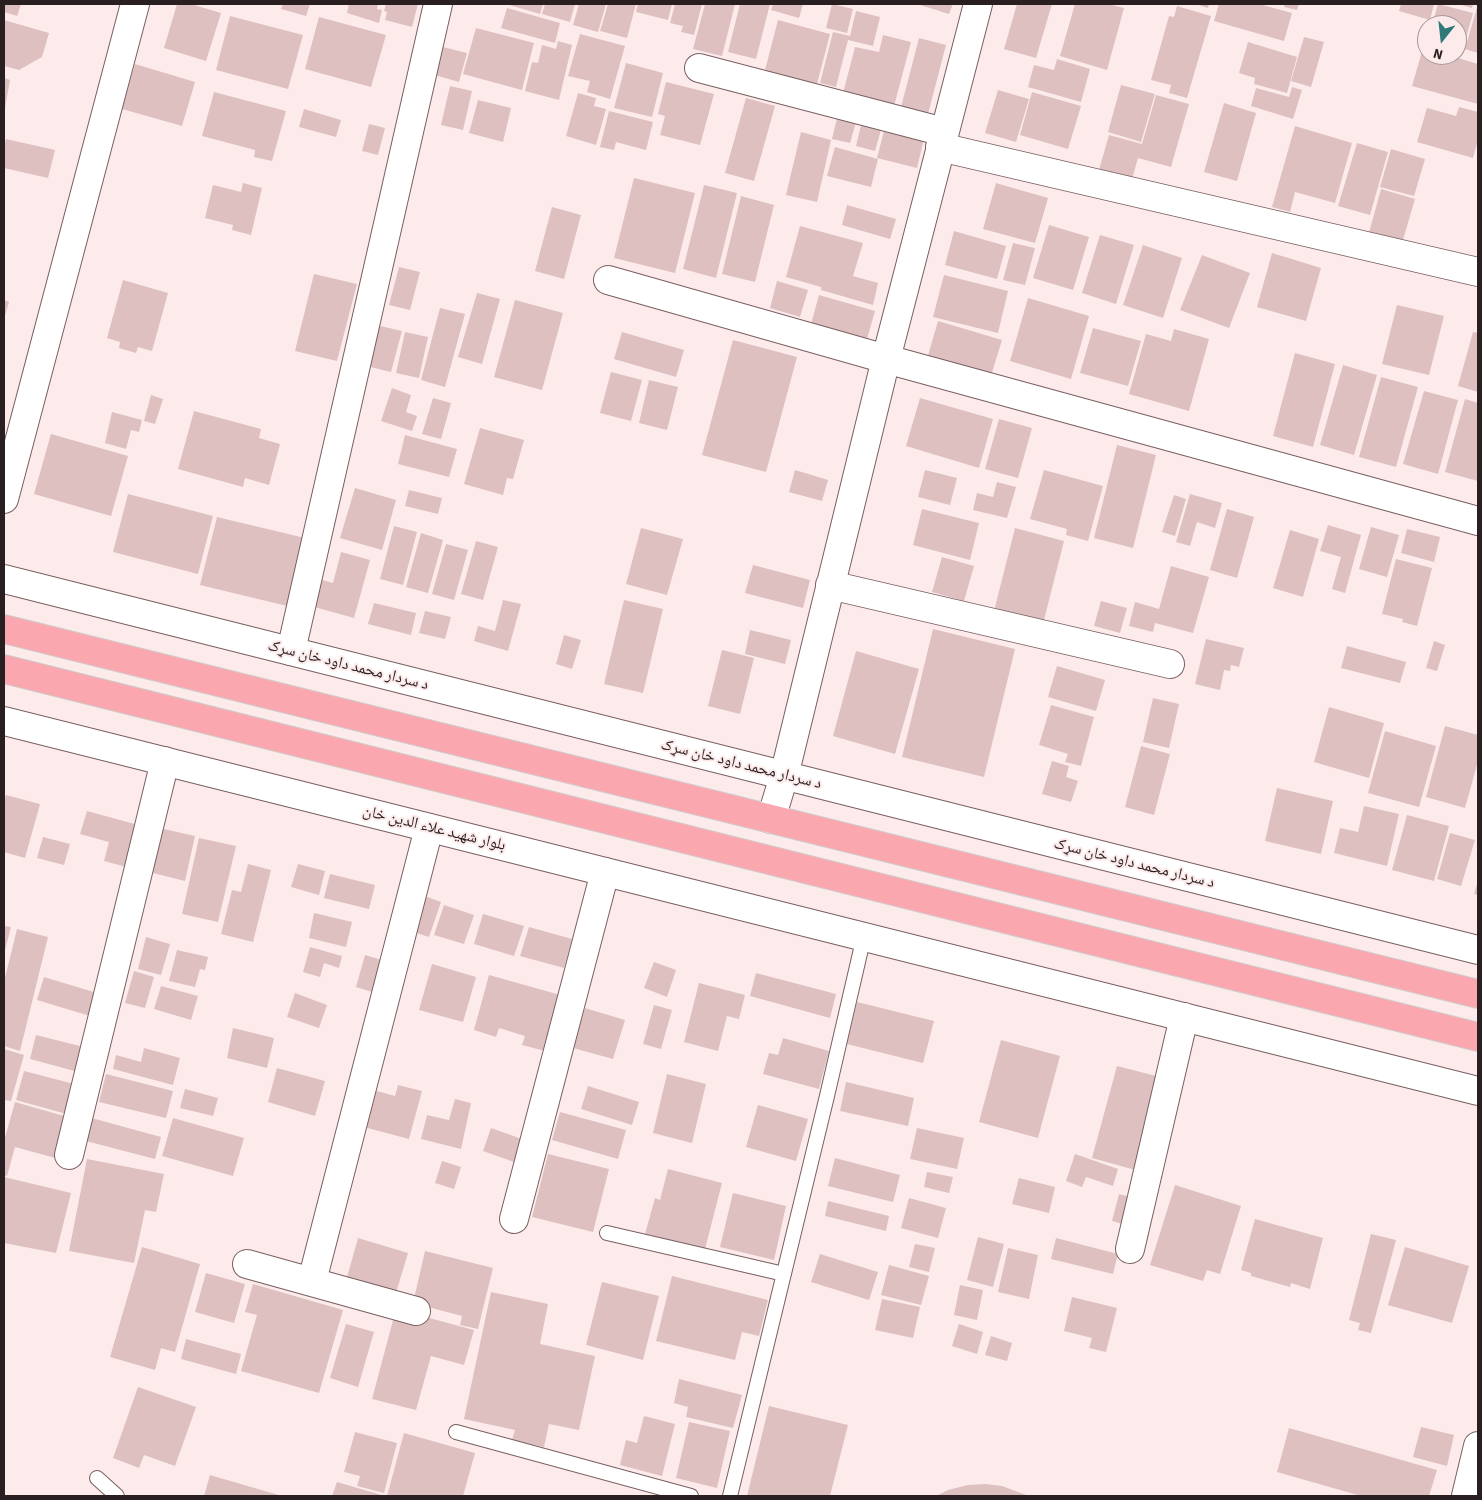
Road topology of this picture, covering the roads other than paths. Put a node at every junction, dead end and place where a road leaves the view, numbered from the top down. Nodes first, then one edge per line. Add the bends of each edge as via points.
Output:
1 (135, 4) edge
2 (438, 4) edge
3 (978, 4) edge
4 (699, 68) dead end
5 (942, 140) junction
6 (1478, 272) edge
7 (608, 280) dead end
8 (886, 359) junction
9 (4, 499) edge
10 (1478, 521) edge
11 (4, 579) edge
12 (830, 585) junction
13 (4, 630) edge
14 (291, 651) junction
15 (1170, 664) dead end
16 (4, 669) edge
17 (4, 721) edge
18 (165, 761) junction
19 (784, 776) junction
20 (771, 820) junction
21 (429, 828) junction
22 (605, 872) junction
23 (864, 936) junction
24 (1478, 950) edge
25 (1478, 994) edge
26 (1184, 1017) junction
27 (1478, 1037) edge
28 (1478, 1091) edge
29 (70, 1155) dead end
30 (514, 1219) dead end
31 (607, 1233) dead end
32 (1130, 1249) dead end
33 (247, 1264) dead end
34 (784, 1274) junction
35 (312, 1281) junction
36 (416, 1311) dead end
37 (456, 1432) dead end
38 (1478, 1446) edge
39 (97, 1478) dead end
40 (117, 1496) edge
41 (691, 1496) edge
42 (730, 1496) edge
43 (1466, 1496) edge

1 - 9 street
2 - 14 street
3 - 5 street
4 - 5 street
5 - 6 street
5 - 8 street
7 - 8 street
8 - 10 street
8 - 12 street
11 - 14 street, د سردار محمد داود خان سړک
12 - 15 street
12 - 19 street
13 - 20 highway
14 - 19 street, د سردار محمد داود خان سړک
16 - 27 highway
17 - 18 street, بلوار شهید علاء الدین خان
18 - 21 street, بلوار شهید علاء الدین خان
18 - 29 street
19 - 20 street
19 - 24 street, د سردار محمد داود خان سړک
20 - 25 highway
21 - 22 street, بلوار شهید علاء الدین خان
21 - 35 street
22 - 23 street, بلوار شهید علاء الدین خان
22 - 30 street
23 - 26 street
23 - 34 lane
26 - 28 street
26 - 32 street
31 - 34 lane
33 - 35 street
34 - 42 lane
35 - 36 street
37 - 41 lane
38 - 43 street
39 - 40 lane

